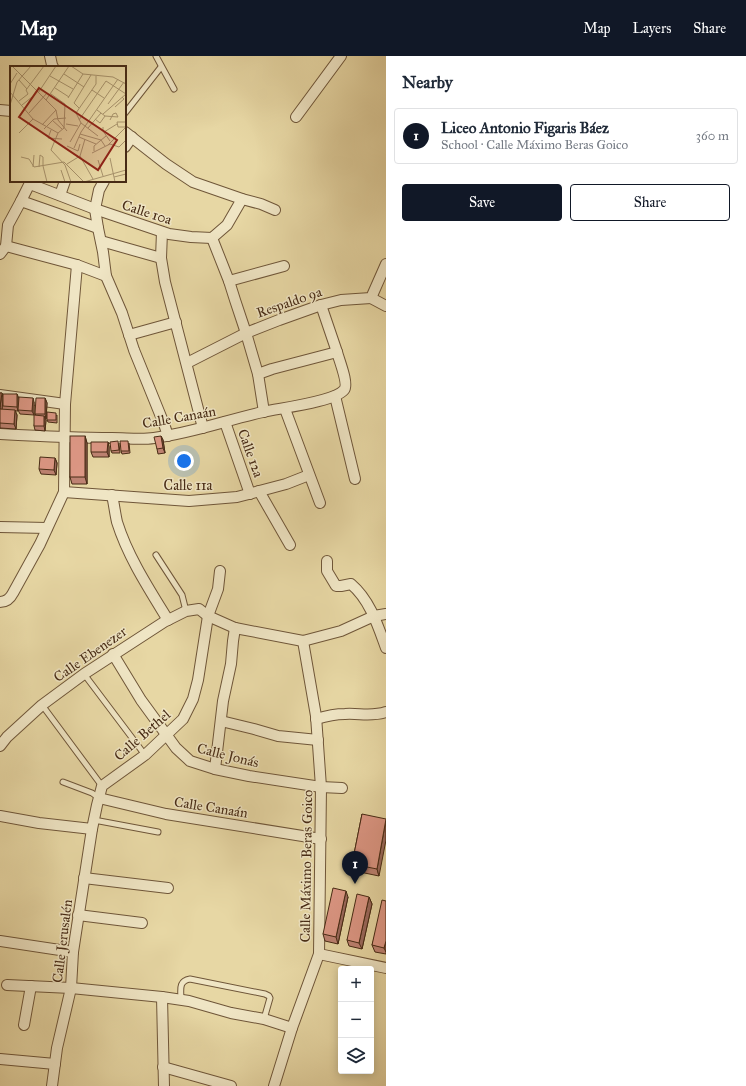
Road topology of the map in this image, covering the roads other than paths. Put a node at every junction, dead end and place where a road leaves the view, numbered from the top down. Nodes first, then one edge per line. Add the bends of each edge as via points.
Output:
1 (50, 56) edge
2 (156, 56) edge
3 (341, 56) edge
4 (52, 66) edge
5 (161, 67) junction
6 (174, 89) dead end
7 (0, 110) edge
8 (10, 111) edge
9 (126, 112) edge
10 (296, 118) dead end
11 (128, 134) edge
12 (30, 182) edge
13 (65, 182) edge
14 (103, 182) edge
15 (60, 195) junction
16 (242, 199) junction
17 (21, 201) junction
18 (95, 209) junction
19 (275, 210) dead end
20 (4, 223) edge
21 (98, 228) junction
22 (162, 232) junction
23 (212, 238) junction
24 (101, 241) junction
25 (3, 250) edge
26 (162, 258) junction
27 (386, 264) edge
28 (77, 265) junction
29 (284, 266) dead end
30 (106, 276) junction
31 (229, 281) junction
32 (371, 298) junction
33 (321, 305) junction
34 (386, 306) edge
35 (176, 322) junction
36 (246, 333) junction
37 (129, 335) junction
38 (337, 352) junction
39 (187, 363) junction
40 (258, 374) junction
41 (0, 395) edge
42 (335, 396) junction
43 (65, 404) junction
44 (285, 409) junction
45 (264, 412) junction
46 (225, 422) junction
47 (203, 428) junction
48 (0, 434) edge
49 (168, 436) junction
50 (65, 438) junction
51 (309, 475) junction
52 (356, 479) dead end
53 (64, 492) junction
54 (255, 492) junction
55 (112, 495) junction
56 (320, 503) dead end
57 (0, 527) edge
58 (47, 528) junction
59 (290, 544) dead end
60 (156, 555) dead end
61 (327, 561) dead end
62 (220, 571) dead end
63 (2, 602) edge
64 (186, 611) junction
65 (386, 614) edge
66 (208, 616) junction
67 (374, 616) junction
68 (168, 620) junction
69 (235, 628) junction
70 (303, 641) junction
71 (386, 648) edge
72 (113, 654) junction
73 (84, 674) junction
74 (42, 705) junction
75 (386, 712) edge
76 (316, 719) junction
77 (221, 721) junction
78 (167, 735) junction
79 (318, 740) junction
80 (0, 746) edge
81 (145, 755) junction
82 (215, 769) junction
83 (63, 782) dead end
84 (102, 786) junction
85 (321, 787) junction
86 (342, 788) dead end
87 (99, 798) junction
88 (0, 816) edge
89 (93, 825) junction
90 (158, 832) dead end
91 (321, 839) junction
92 (84, 878) junction
93 (168, 888) dead end
94 (78, 915) junction
95 (142, 923) dead end
96 (0, 941) edge
97 (73, 952) junction
98 (319, 954) junction
99 (386, 968) edge
100 (7, 985) dead end
101 (31, 986) junction
102 (71, 988) junction
103 (162, 997) junction
104 (181, 1000) junction
105 (264, 1019) junction
106 (24, 1025) dead end
107 (292, 1028) junction
108 (0, 1059) edge
109 (55, 1064) junction
110 (163, 1067) junction
111 (52, 1086) edge
112 (164, 1086) edge
113 (231, 1086) edge
114 (274, 1086) edge

1 - 4 street
2 - 5 lane
3 - 10 street
5 - 6 lane
5 - 9 lane
7 - 8 street
11 - 16 street via 193,182
12 - 15 street, Calle 10a
12 - 17 street
13 - 15 street
14 - 18 street
15 - 18 street, Calle 10a
16 - 19 street
16 - 23 street via 227,225
17 - 20 street
17 - 21 street
18 - 21 street
18 - 22 street, Calle 10a
20 - 25 street
21 - 24 street
22 - 23 street, Calle 10a
22 - 26 street
23 - 31 street
24 - 26 street
24 - 30 street
25 - 28 street
26 - 35 street via 165,282
27 - 32 street
28 - 30 street
28 - 43 street
29 - 31 street
30 - 37 street
31 - 36 street
32 - 33 street, Respaldo 9a via 341,300
32 - 34 street
33 - 36 street, Respaldo 9a
33 - 38 street
35 - 37 street
35 - 39 street
36 - 39 street, Respaldo 9a
36 - 40 street
37 - 49 street
38 - 40 street
38 - 42 street via 346,386
39 - 47 street
40 - 45 street
41 - 43 street
42 - 44 street, Calle Canaán
42 - 52 street
43 - 50 street
44 - 45 street, Calle Canaán
44 - 51 street
45 - 46 street, Calle Canaán
46 - 47 street, Calle Canaán
46 - 54 street, Calle 12a
47 - 49 street, Calle Canaán
48 - 50 street, Calle Canaán
49 - 50 street, Calle Canaán
50 - 53 street
51 - 54 street, Calle 11a
51 - 56 street
53 - 55 street, Calle 11a
53 - 58 street
54 - 55 street, Calle 11a via 237,497 189,501
54 - 59 street, Calle 12a
55 - 68 street via 117,521 129,552
57 - 58 street
58 - 63 street via 10,598
60 - 64 lane via 182,595
61 - 67 street via 327,572 336,586 352,584
62 - 66 street, Calle Bethel via 218,588
64 - 66 street via 199,609
64 - 68 street, Calle Ebenezer
65 - 67 street
66 - 69 street
66 - 78 street, Calle Bethel via 198,680 192,699 183,719
67 - 70 street via 341,631
67 - 71 street
68 - 72 street, Calle Ebenezer
69 - 70 street
69 - 77 street
70 - 76 street, Calle Máximo Beras Goico
72 - 73 street, Calle Ebenezer
72 - 78 street, Calle Jonás via 141,700
73 - 74 street, Calle Ebenezer
73 - 81 lane
74 - 80 street, Calle Ebenezer
74 - 84 lane
75 - 76 street via 378,715 334,714
76 - 79 street, Calle Máximo Beras Goico
77 - 79 street via 278,736
77 - 82 street
78 - 81 street, Calle Bethel
78 - 82 street, Calle Jonás via 190,761
79 - 85 street, Calle Máximo Beras Goico
81 - 84 street, Calle Bethel
82 - 85 street, Calle Jonás
83 - 87 lane
84 - 87 street
85 - 86 street, Calle Jonás
85 - 91 street, Calle Máximo Beras Goico
87 - 89 street, Calle Jerusalén
87 - 91 street, Calle Canaán via 166,814
88 - 89 street via 39,823
89 - 90 lane
89 - 92 street, Calle Jerusalén
91 - 98 street, Calle Máximo Beras Goico
92 - 93 street
92 - 94 street, Calle Jerusalén
94 - 95 street
94 - 97 street, Calle Jerusalén
96 - 97 street
97 - 102 street, Calle Jerusalén
98 - 99 street
98 - 107 street, Calle Máximo Beras Goico
100 - 101 street
101 - 102 street
101 - 106 street
102 - 103 street
102 - 109 street, Calle Jerusalén
103 - 104 street
103 - 110 street
104 - 105 street
104 - 105 lane via 180,987 185,980 265,994 270,998
105 - 107 street
107 - 114 street, Calle Máximo Beras Goico
108 - 109 street
109 - 111 street, Calle Jerusalén
110 - 112 street
110 - 113 street

